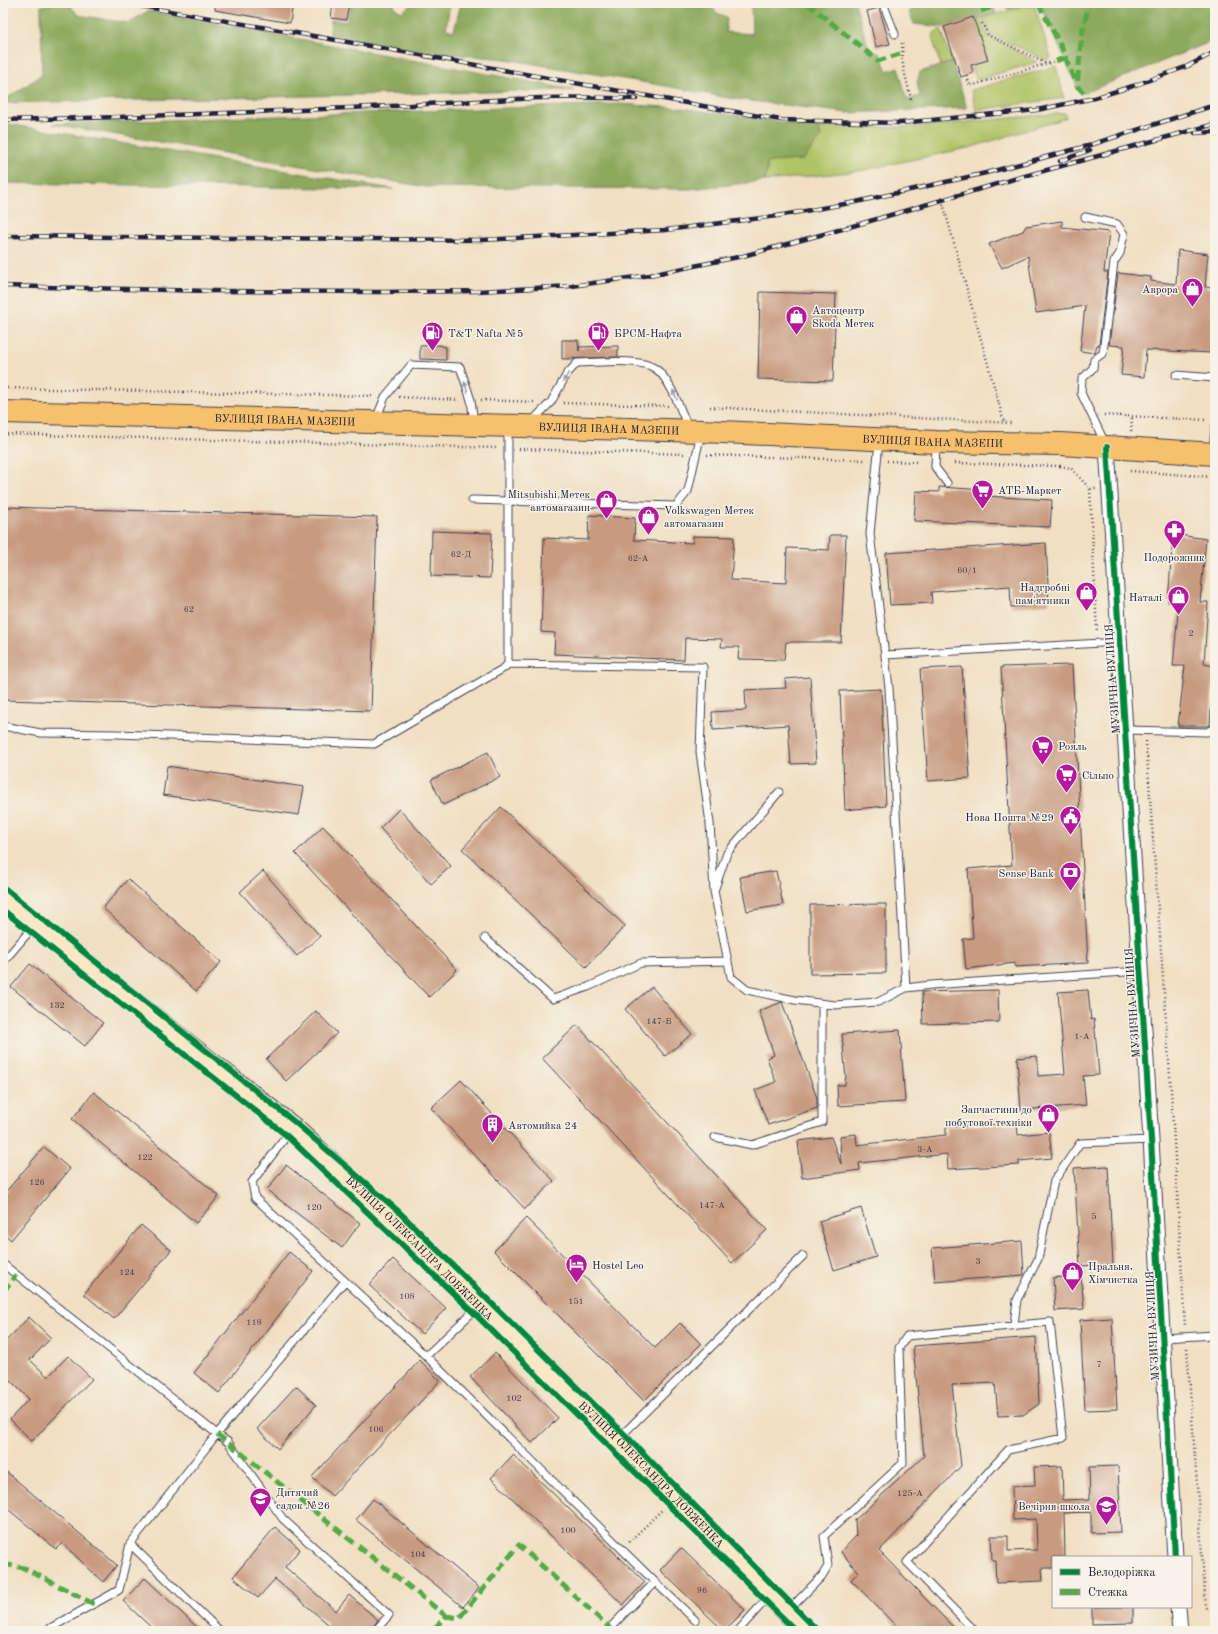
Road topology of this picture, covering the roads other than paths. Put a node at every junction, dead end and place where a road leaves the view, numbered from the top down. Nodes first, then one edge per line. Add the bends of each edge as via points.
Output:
1 (884, 3) edge
2 (895, 34) dead end
3 (1085, 217) dead end
4 (1176, 375) dead end
5 (1215, 378) edge
6 (3, 412) edge
7 (375, 421) junction
8 (474, 425) junction
9 (518, 427) junction
10 (1215, 428) edge
11 (696, 431) junction
12 (1107, 447) junction
13 (878, 450) junction
14 (935, 452) junction
15 (1214, 454) edge
16 (947, 483) dead end
17 (472, 500) dead end
18 (508, 501) junction
19 (1120, 642) junction
20 (885, 654) junction
21 (508, 664) junction
22 (3, 726) edge
23 (1215, 728) edge
24 (1126, 730) junction
25 (779, 792) dead end
26 (714, 891) junction
27 (3, 899) edge
28 (35, 924) junction
29 (485, 938) dead end
30 (728, 961) junction
31 (3, 962) edge
32 (1140, 971) junction
33 (906, 988) junction
34 (822, 1004) junction
35 (293, 1128) junction
36 (715, 1137) dead end
37 (1151, 1140) junction
38 (803, 1256) dead end
39 (3, 1264) edge
40 (345, 1281) junction
41 (479, 1306) junction
42 (1014, 1325) junction
43 (1215, 1335) edge
44 (1162, 1338) junction
45 (426, 1356) junction
46 (217, 1434) junction
47 (618, 1440) junction
48 (130, 1544) junction
49 (1176, 1556) edge
50 (655, 1582) junction
51 (771, 1594) junction
52 (1178, 1608) edge
53 (787, 1612) junction
54 (695, 1620) dead end
55 (45, 1631) edge
56 (220, 1631) edge
57 (375, 1631) edge
58 (614, 1631) edge
59 (738, 1631) edge
60 (806, 1631) edge
61 (975, 1631) edge
62 (1180, 1631) edge

1 - 2 lane
3 - 12 lane via 1117,224 1124,234 1120,253 1114,262 1103,353 1094,360 1092,368 1082,379 1081,393
4 - 5 lane
6 - 7 main road, ВУЛИЦЯ ІВАНА МАЗЕПИ
7 - 8 main road, ВУЛИЦЯ ІВАНА МАЗЕПИ
8 -> 7 lane via 471,400 460,367 439,366 411,365 385,396
8 - 9 main road, ВУЛИЦЯ ІВАНА МАЗЕПИ
9 - 11 main road, ВУЛИЦЯ ІВАНА МАЗЕПИ
11 -> 9 lane via 672,389 656,369 638,362 577,363 567,374 551,402
9 - 18 lane via 508,448
10 - 15 lane
11 - 13 main road, ВУЛИЦЯ ІВАНА МАЗЕПИ
11 - 18 lane via 696,454 688,491 676,506
12 - 14 main road, ВУЛИЦЯ ІВАНА МАЗЕПИ via 1061,444
12 - 15 main road, ВУЛИЦЯ ІВАНА МАЗЕПИ
12 - 19 street, МУЗИЧНА ВУЛИЦЯ
13 - 14 main road, ВУЛИЦЯ ІВАНА МАЗЕПИ
13 - 20 lane via 870,534
14 - 16 lane via 935,467
17 - 18 lane
18 - 21 lane
19 - 20 lane
19 - 24 street, МУЗИЧНА ВУЛИЦЯ
20 - 33 lane
21 - 22 lane via 374,744 41,733
21 - 26 lane via 703,667 700,752 710,823
23 - 24 lane via 1207,732
24 - 32 street, МУЗИЧНА ВУЛИЦЯ
25 - 26 lane via 727,853
26 - 30 lane
27 - 28 main road, ВУЛИЦЯ ОЛЕКСАНДРА ДОВЖЕНКА
28 - 31 lane
28 - 35 main road, ВУЛИЦЯ ОЛЕКСАНДРА ДОВЖЕНКА
29 - 30 lane via 553,999 588,987 641,963
30 - 34 lane via 731,977 747,990
32 - 33 lane
32 - 37 street, МУЗИЧНА ВУЛИЦЯ
33 - 34 lane via 878,1002
34 - 36 lane via 822,1122 752,1145
35 - 40 lane via 252,1182 255,1198
35 - 41 main road, ВУЛИЦЯ ОЛЕКСАНДРА ДОВЖЕНКА via 390,1217
37 - 42 lane via 1080,1144 1054,1181 1038,1259 1017,1300
37 - 44 street, МУЗИЧНА ВУЛИЦЯ
38 - 47 lane
39 - 46 lane
40 - 45 lane
40 - 46 lane
41 - 45 lane
41 - 47 main road, ВУЛИЦЯ ОЛЕКСАНДРА ДОВЖЕНКА
42 - 53 lane via 907,1336 900,1348 903,1463 824,1536 828,1566 822,1576
42 - 61 lane via 1050,1322 1063,1438 1008,1450 907,1562
43 - 44 lane
44 - 49 street, МУЗИЧНА ВУЛИЦЯ
45 - 50 lane
46 - 48 lane
46 - 57 lane via 228,1442 283,1519 389,1615
47 - 51 main road, ВУЛИЦЯ ОЛЕКСАНДРА ДОВЖЕНКА
48 - 55 lane via 118,1590
48 - 56 lane
50 - 54 lane
50 - 58 lane via 610,1628
51 - 53 main road, ВУЛИЦЯ ОЛЕКСАНДРА ДОВЖЕНКА
51 - 59 lane
52 - 62 street
53 - 60 main road, ВУЛИЦЯ ОЛЕКСАНДРА ДОВЖЕНКА

